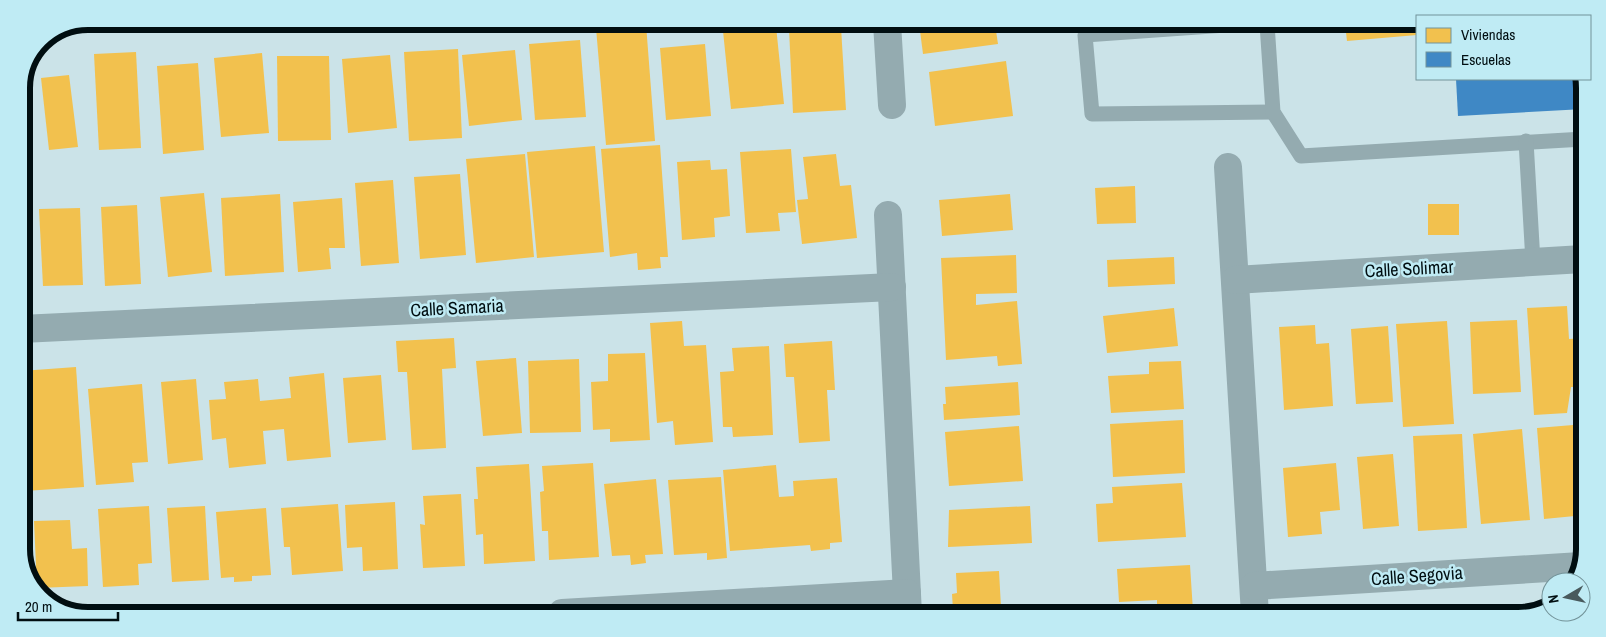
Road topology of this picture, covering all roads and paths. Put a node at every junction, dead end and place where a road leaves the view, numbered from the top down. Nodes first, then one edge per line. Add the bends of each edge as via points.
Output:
1 (888, 30) edge
2 (1155, 30) edge
3 (1267, 30) edge
4 (892, 105) dead end
5 (1273, 112) junction
6 (1576, 139) edge
7 (1526, 141) junction
8 (1228, 167) dead end
9 (888, 215) dead end
10 (1576, 259) edge
11 (1533, 262) junction
12 (1235, 280) junction
13 (892, 287) junction
14 (30, 329) edge
15 (1573, 566) edge
16 (1254, 586) junction
17 (907, 604) edge
18 (792, 607) edge
19 (1255, 607) edge

1 - 4 street
2 - 5 lane via 1085,35 1092,114
3 - 5 lane
5 - 7 lane via 1302,156
6 - 7 lane
7 - 11 lane
8 - 12 street
9 - 13 street
10 - 11 street, Calle Solimar
11 - 12 street, Calle Solimar
12 - 16 street
13 - 14 street, Calle Samaria
13 - 17 street
15 - 16 street, Calle Segovia
16 - 19 street
17 - 18 street

